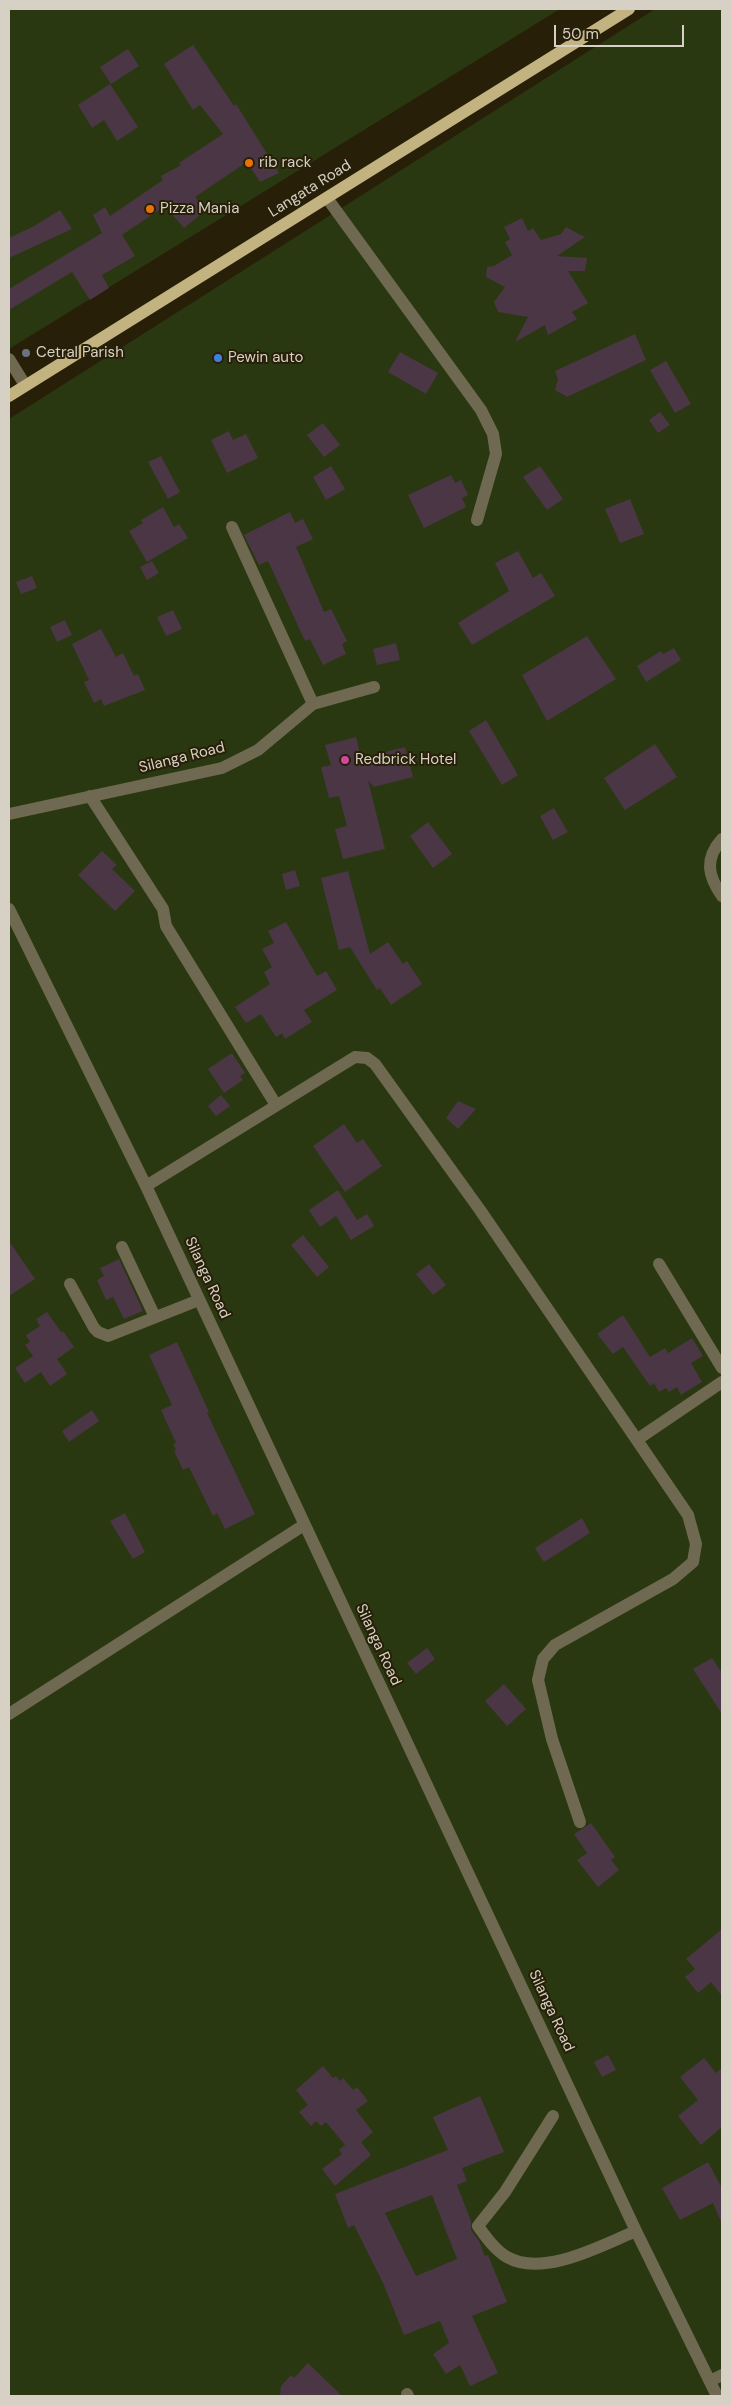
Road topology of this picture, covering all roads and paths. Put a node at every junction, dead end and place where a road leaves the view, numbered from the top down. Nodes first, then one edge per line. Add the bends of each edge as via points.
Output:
1 (629, 9) edge
2 (327, 198) junction
3 (9, 359) edge
4 (25, 386) junction
5 (9, 396) edge
6 (477, 520) dead end
7 (232, 528) dead end
8 (374, 687) dead end
9 (313, 704) junction
10 (90, 796) junction
11 (9, 814) edge
12 (722, 840) edge
13 (722, 896) edge
14 (9, 909) edge
15 (276, 1105) junction
16 (146, 1186) junction
17 (122, 1247) dead end
18 (660, 1264) dead end
19 (70, 1284) dead end
20 (199, 1300) junction
21 (155, 1317) junction
22 (722, 1368) edge
23 (722, 1382) edge
24 (638, 1439) junction
25 (304, 1525) junction
26 (9, 1714) edge
27 (580, 1822) dead end
28 (553, 2116) dead end
29 (636, 2230) junction
30 (722, 2375) edge
31 (710, 2381) junction
32 (717, 2396) edge

1 - 2 main road, Langata Road
2 - 4 main road, Langata Road
2 - 6 street via 481,410 493,434 496,454
3 - 4 street
4 - 5 main road, Langata Road
7 - 9 street
8 - 9 street, Silanga Road
9 - 10 street, Silanga Road via 258,750 222,768
10 - 11 street, Silanga Road
10 - 15 street via 163,910 166,926
12 - 13 street via 714,849 709,867 710,876
14 - 16 street, Silanga Road
15 - 16 street
15 - 24 street via 355,1057 366,1058 375,1064
16 - 20 street, Silanga Road
17 - 21 street
18 - 22 street
19 - 21 street via 94,1328 102,1335 108,1336
20 - 21 street
20 - 25 street, Silanga Road
23 - 24 street
24 - 27 street via 688,1515 696,1544 693,1562 673,1579 554,1645 543,1659 538,1680 552,1739
25 - 26 street
25 - 29 street, Silanga Road
28 - 29 street via 505,2192 478,2226 492,2244 521,2263 568,2258
29 - 31 street, Silanga Road
30 - 31 street
31 - 32 street, Silanga Road

